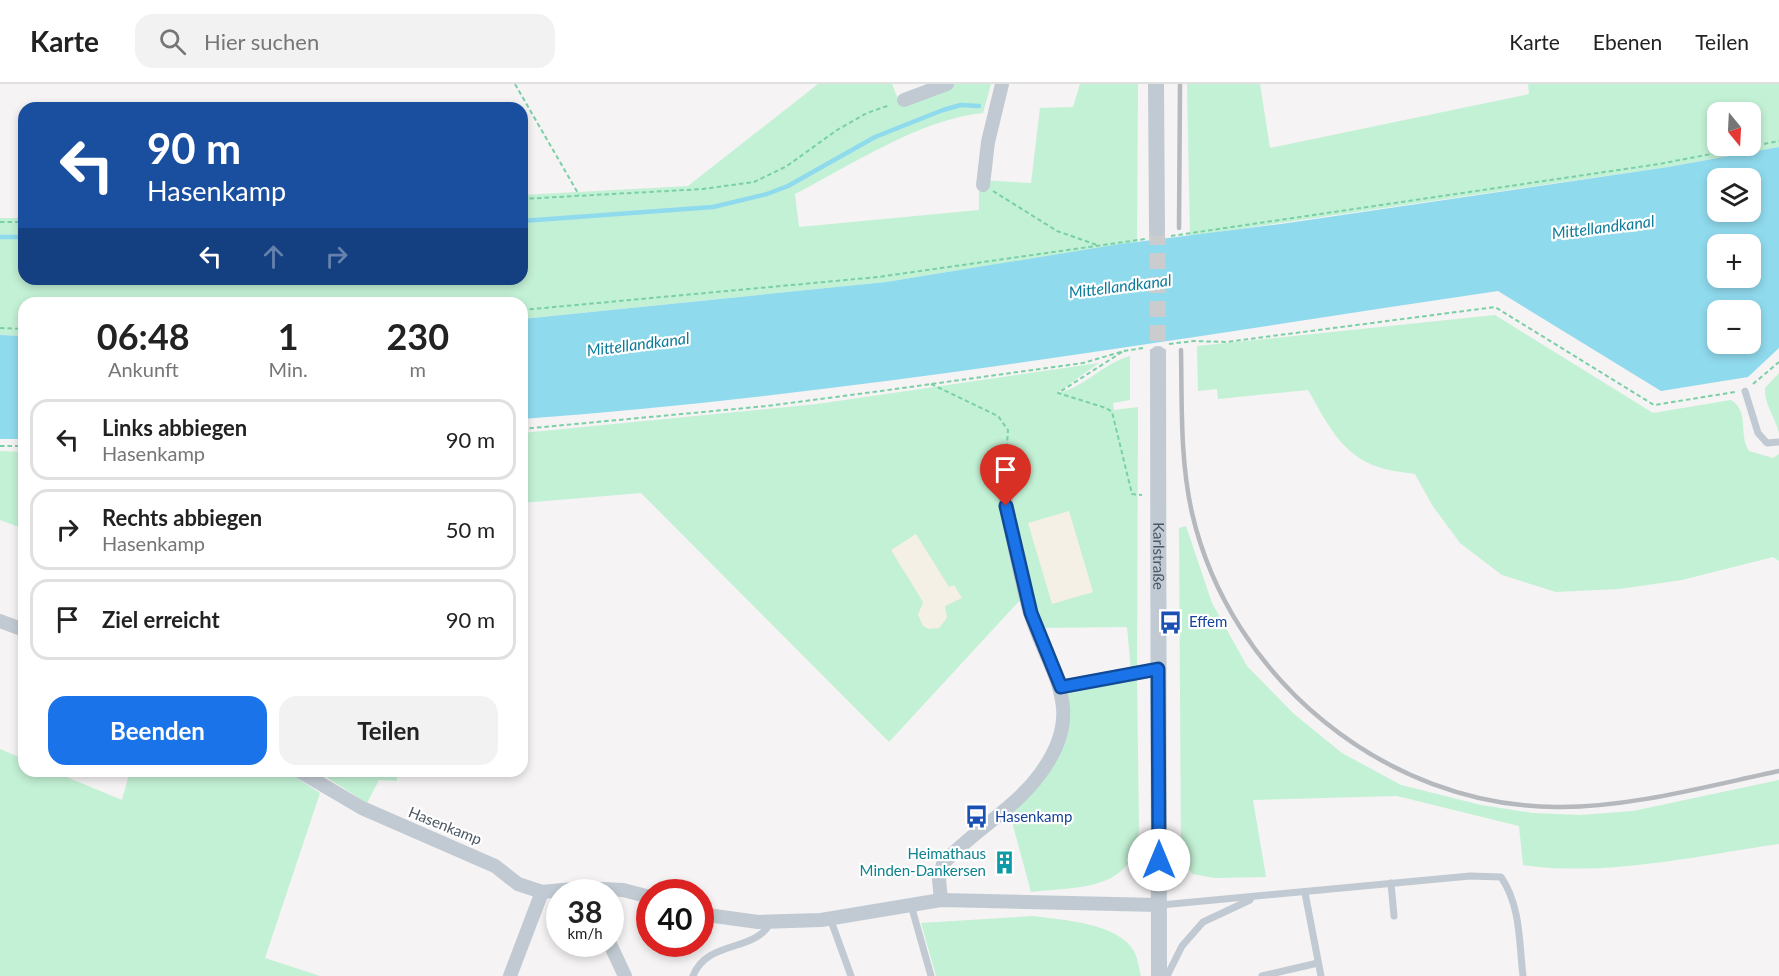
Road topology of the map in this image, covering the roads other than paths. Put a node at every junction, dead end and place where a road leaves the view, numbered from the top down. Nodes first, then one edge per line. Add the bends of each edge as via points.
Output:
1 (947, 84) edge
2 (1002, 84) edge
3 (1156, 84) edge
4 (904, 100) road end
5 (983, 185) road end
6 (1158, 235) tunnel mouth
7 (1158, 354) tunnel mouth
8 (1745, 391) dead end
9 (1779, 442) edge
10 (1005, 489) road end
11 (0, 621) edge
12 (18, 628) edge
13 (1158, 669) junction
14 (1061, 687) junction
15 (309, 777) edge
16 (1391, 883) junction
17 (542, 892) junction
18 (546, 892) edge
19 (1305, 893) junction
20 (1255, 897) junction
21 (941, 900) junction
22 (911, 905) junction
23 (1159, 905) junction
24 (714, 915) edge
25 (1394, 916) dead end
26 (830, 918) junction
27 (771, 921) junction
28 (616, 957) edge
29 (1318, 963) junction
30 (510, 976) edge
31 (625, 976) edge
32 (693, 976) edge
33 (851, 976) edge
34 (931, 976) edge
35 (1159, 976) edge
36 (1167, 976) edge
37 (1262, 976) edge
38 (1321, 976) edge
39 (1523, 976) edge

1 - 4 street
2 - 5 street via 988,142
3 - 6 street
7 - 13 street, Karlstraße
8 - 9 lane via 1758,433 1767,443
10 - 14 street via 1031,613
11 - 12 street
13 - 14 street
13 - 23 street, Karlstraße
14 - 21 street via 1064,707 1054,752 1021,794 943,864 939,879
15 - 17 street, Hasenkamp via 362,808 470,854 495,866 518,884
16 - 19 lane
16 - 25 lane
16 - 39 lane via 1470,876 1501,878 1516,910
17 - 18 street, Hasenkamp
17 - 30 street
19 - 20 lane
19 - 29 lane
20 - 23 lane
20 - 36 lane via 1203,922 1182,946
21 - 22 street
21 - 23 street
22 - 26 street
22 - 34 lane
23 - 35 street, Karlstraße
24 - 27 street
26 - 27 street
26 - 33 lane
27 - 32 lane via 760,935 713,953
28 - 31 street
29 - 37 lane
29 - 38 lane

